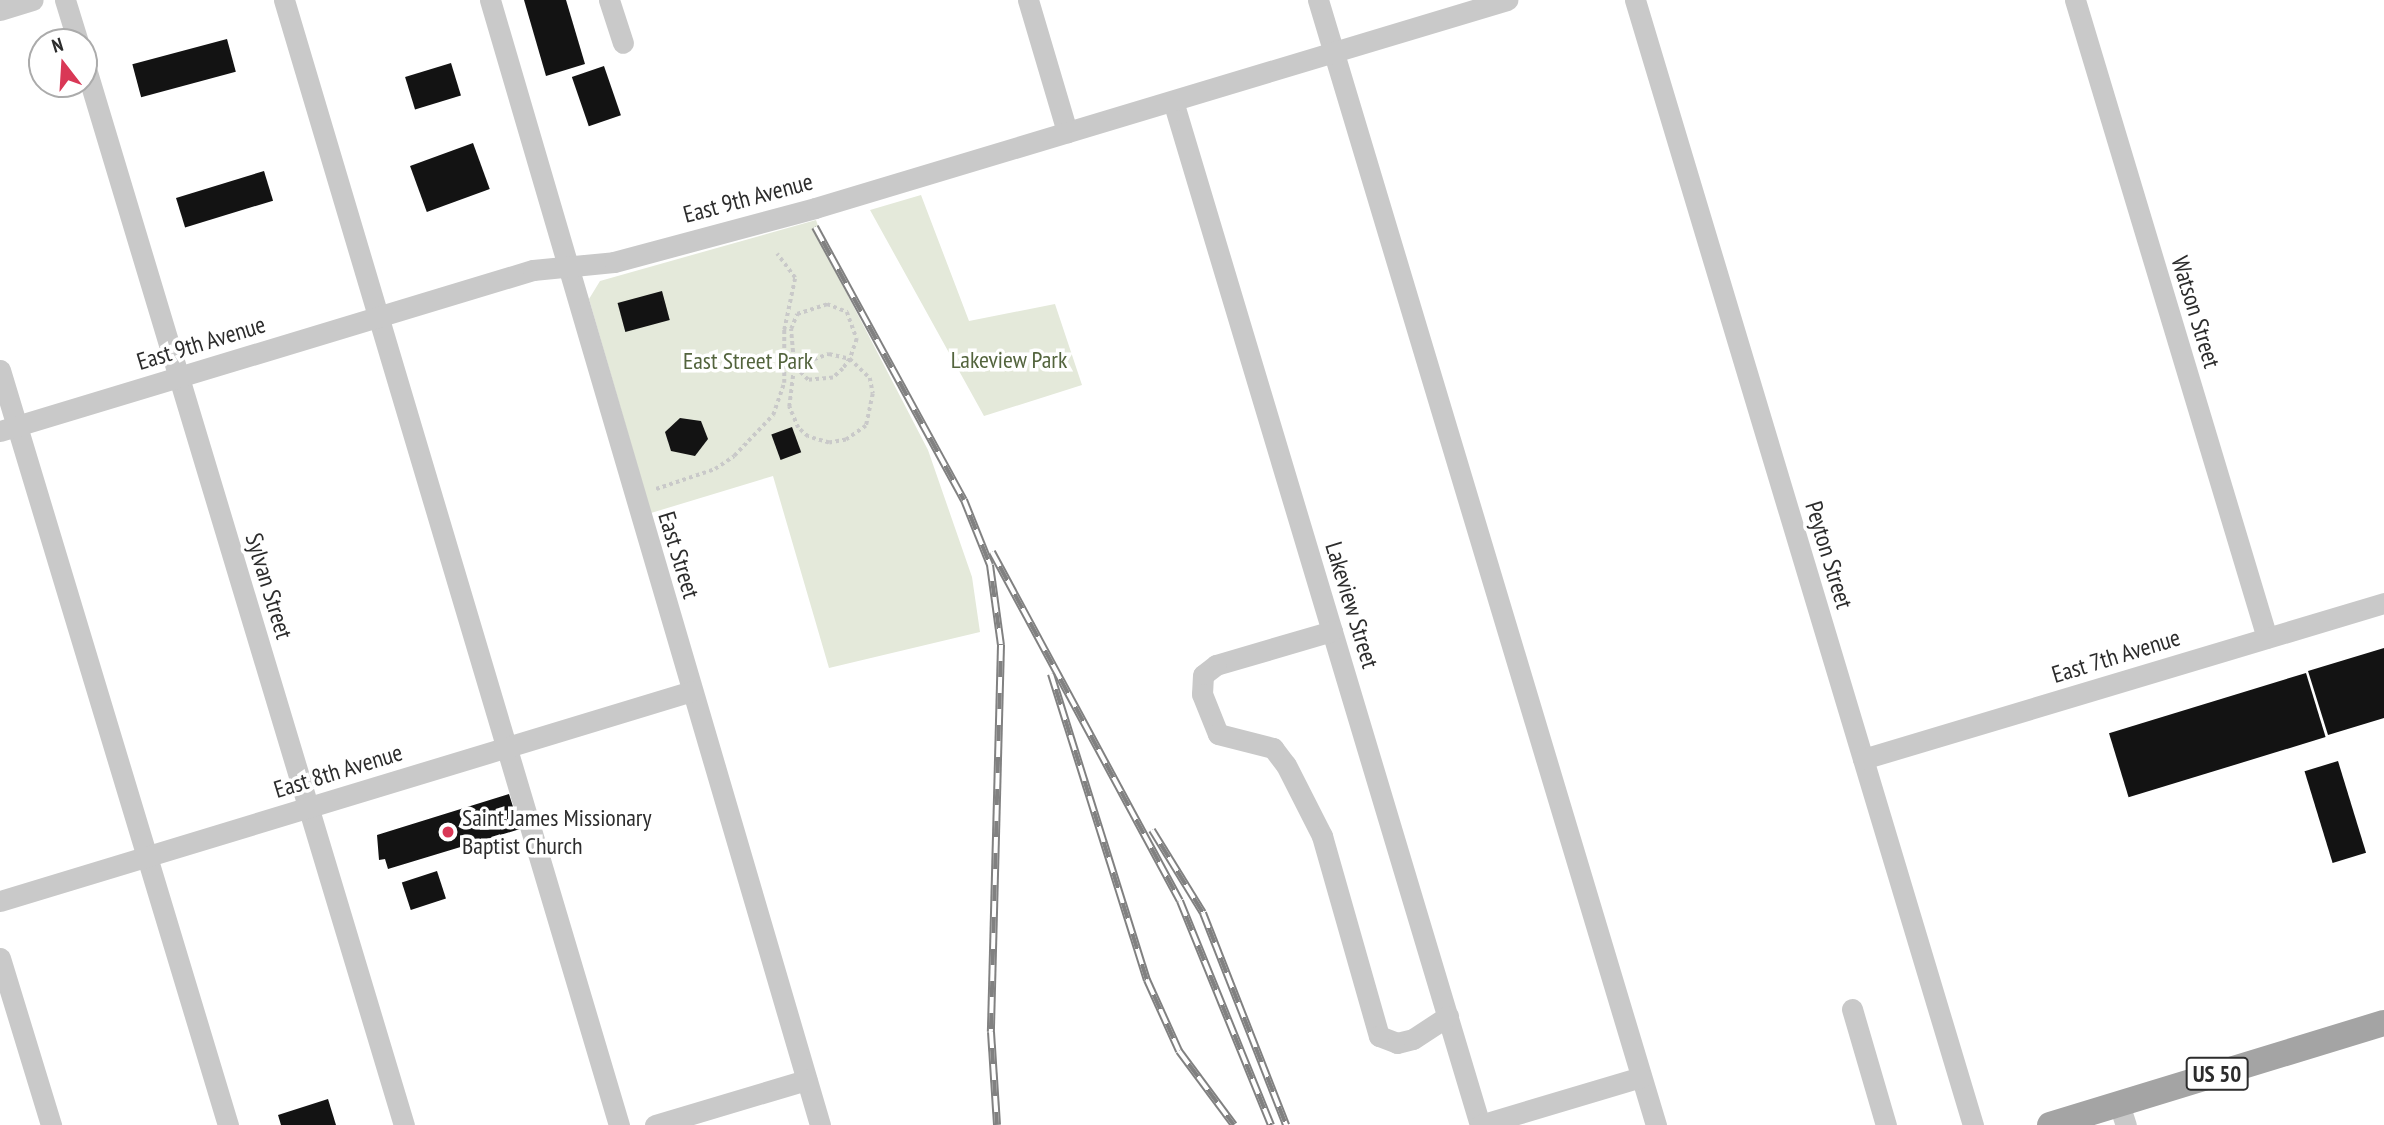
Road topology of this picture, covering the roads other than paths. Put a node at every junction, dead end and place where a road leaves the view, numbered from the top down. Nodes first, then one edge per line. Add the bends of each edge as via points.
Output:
1 (32, 0) edge
2 (65, 0) edge
3 (285, 0) edge
4 (490, 0) edge
5 (609, 0) edge
6 (1028, 0) edge
7 (1318, 0) edge
8 (1507, 0) edge
9 (1635, 0) edge
10 (2075, 0) edge
11 (0, 9) edge
12 (74, 28) edge
13 (623, 43) dead end
14 (1334, 52) junction
15 (95, 98) edge
16 (1173, 100) junction
17 (1067, 132) junction
18 (568, 268) junction
19 (376, 317) junction
20 (0, 369) edge
21 (179, 377) junction
22 (8, 429) edge
23 (2384, 603) edge
24 (1332, 631) junction
25 (2267, 638) junction
26 (692, 691) junction
27 (506, 747) junction
28 (1863, 759) junction
29 (307, 808) junction
30 (144, 858) junction
31 (0, 901) edge
32 (0, 958) edge
33 (1852, 1009) dead end
34 (1448, 1016) junction
35 (2384, 1023) edge
36 (1642, 1077) junction
37 (806, 1080) junction
38 (2123, 1114) edge
39 (51, 1125) edge
40 (228, 1125) edge
41 (404, 1125) edge
42 (619, 1125) edge
43 (655, 1125) edge
44 (820, 1125) edge
45 (1480, 1125) edge
46 (1656, 1125) edge
47 (1886, 1125) edge
48 (1973, 1125) edge
49 (2050, 1125) edge

1 - 11 street
2 - 12 street
3 - 19 street
4 - 18 street, East Street
5 - 13 street
6 - 17 street
7 - 14 street
8 - 14 street, East 9th Avenue
9 - 28 street, Peyton Street
10 - 25 street, Watson Street
14 - 16 street, East 9th Avenue
14 - 36 street
15 - 21 street, Sylvan Street
16 - 17 street, East 9th Avenue
16 - 24 street, Lakeview Street
17 - 18 street, East 9th Avenue via 788,215 614,262
18 - 19 street, East 9th Avenue via 533,270
18 - 26 street, East Street
19 - 21 street, East 9th Avenue
19 - 27 street
20 - 22 street
21 - 22 street, East 9th Avenue
21 - 29 street, Sylvan Street
22 - 30 street
23 - 25 street, East 7th Avenue
24 - 34 street, Lakeview Street
24 - 34 street via 1216,665 1203,675 1202,694 1218,734 1273,748 1286,765 1322,836 1379,1036 1397,1043 1413,1039
25 - 28 street, East 7th Avenue
26 - 27 street, East 8th Avenue
26 - 37 street, East Street
27 - 29 street, East 8th Avenue
27 - 42 street
28 - 48 street, Peyton Street
29 - 30 street, East 8th Avenue
29 - 41 street, Sylvan Street
30 - 31 street, East 8th Avenue
30 - 40 street
32 - 39 street
33 - 47 street
34 - 45 street, Lakeview Street
35 - 38 main road, US 50
36 - 45 street
36 - 46 street
37 - 43 street
37 - 44 street, East Street
38 - 49 main road, US 50

